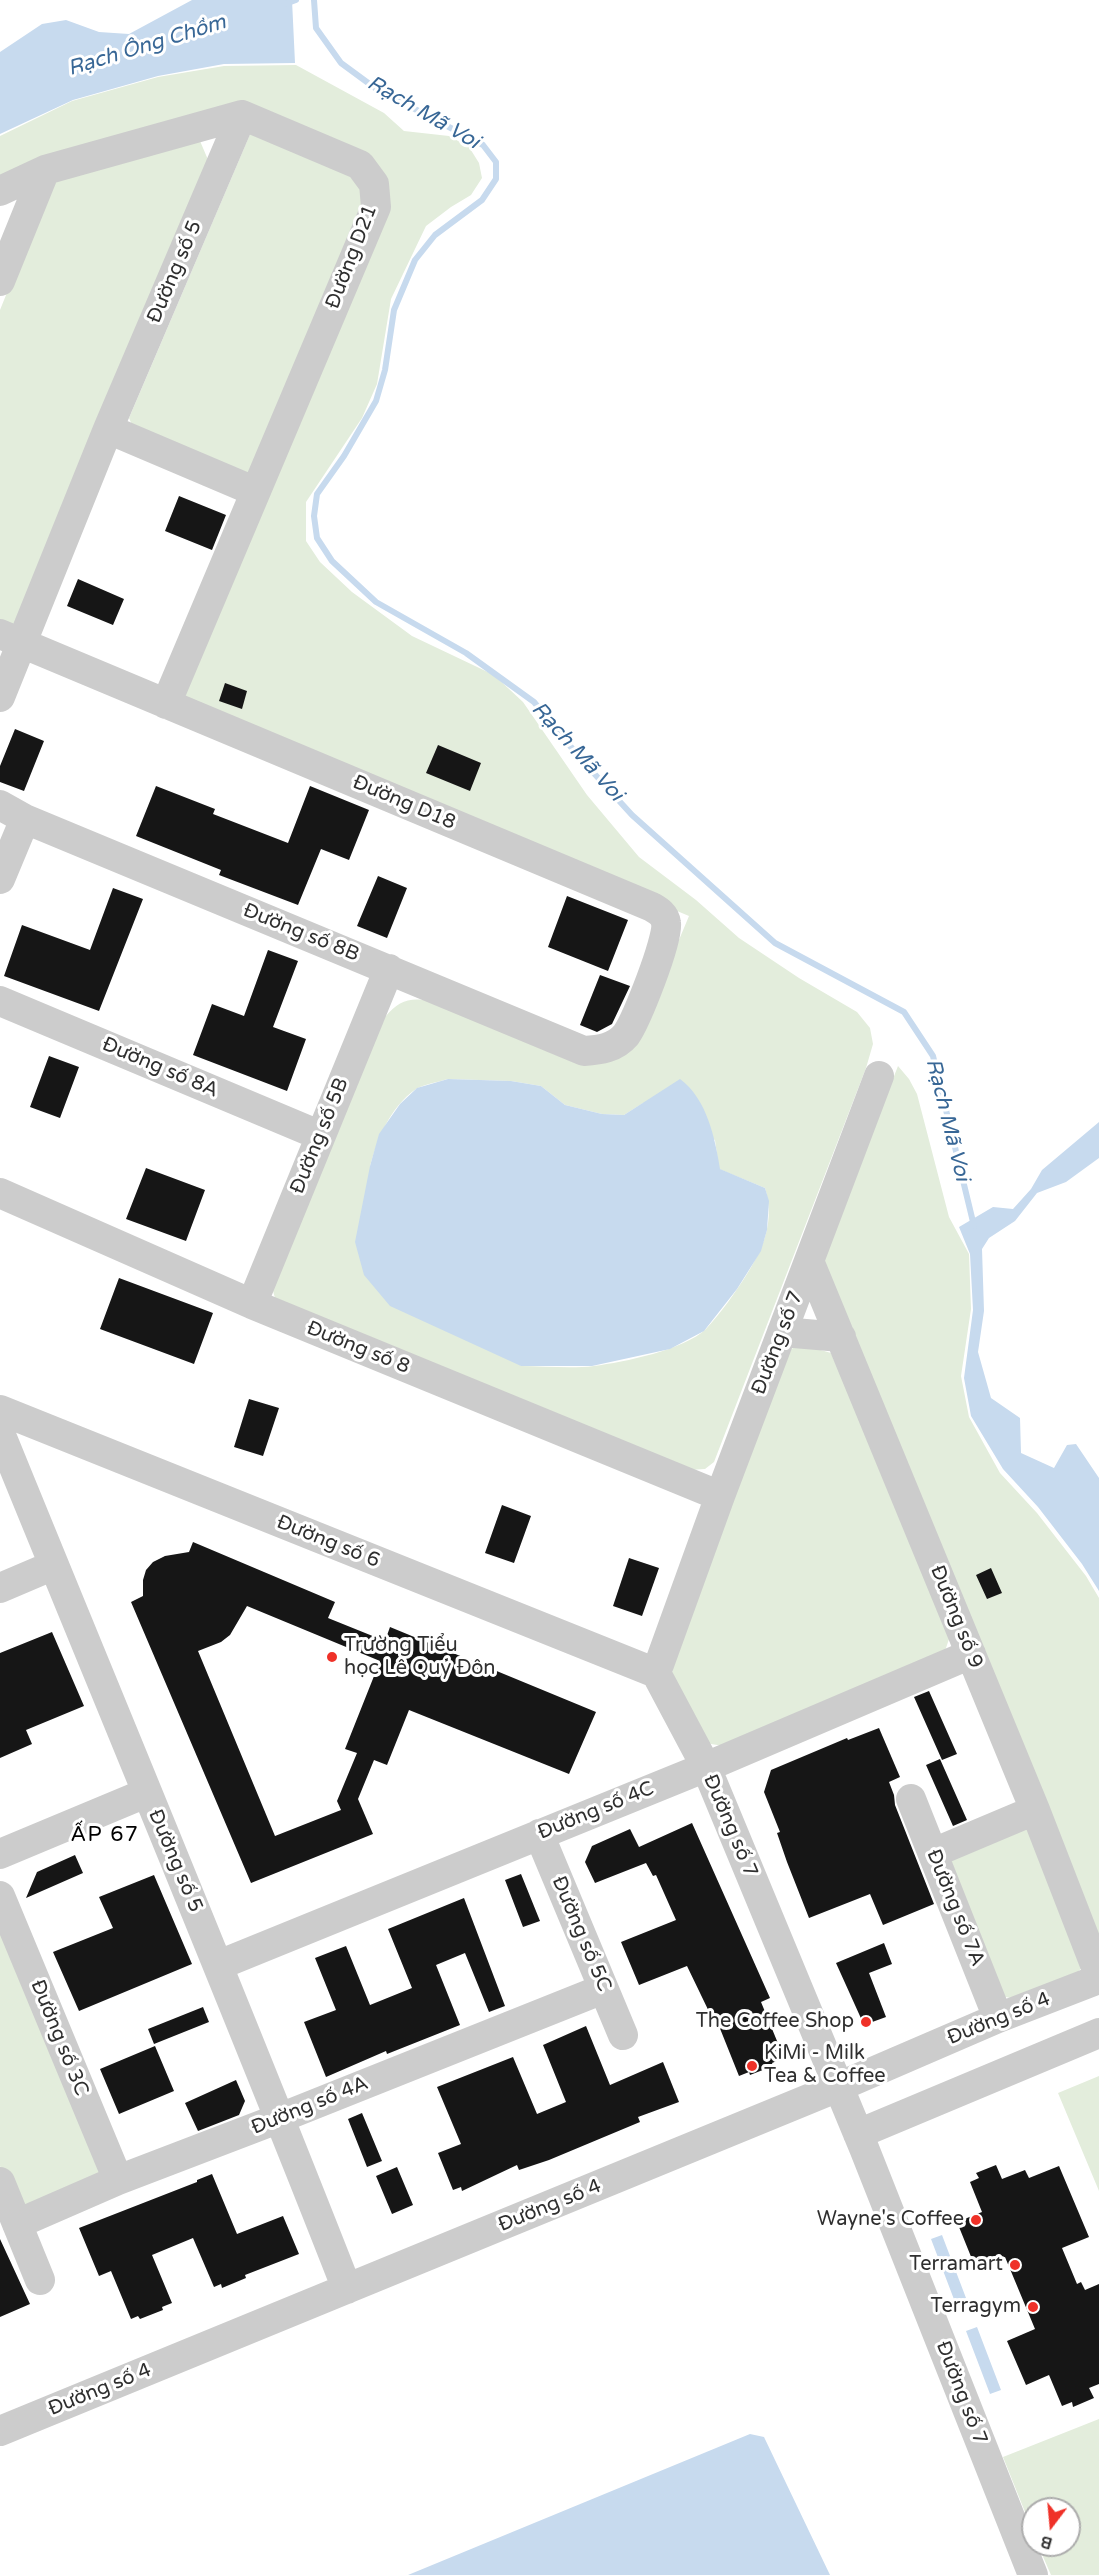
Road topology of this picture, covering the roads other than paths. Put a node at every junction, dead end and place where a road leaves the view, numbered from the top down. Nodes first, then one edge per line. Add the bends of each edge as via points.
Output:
1 (242, 115) junction
2 (45, 170) junction
3 (0, 192) edge
4 (0, 281) edge
5 (108, 429) junction
6 (254, 491) junction
7 (10, 638) edge
8 (0, 697) edge
9 (166, 704) junction
10 (13, 812) edge
11 (0, 879) edge
12 (389, 969) junction
13 (0, 1001) edge
14 (605, 1050) joint
15 (879, 1076) dead end
16 (320, 1135) junction
17 (0, 1193) edge
18 (809, 1261) junction
19 (252, 1304) junction
20 (782, 1332) junction
21 (841, 1337) junction
22 (0, 1410) edge
23 (0, 1433) edge
24 (720, 1496) junction
25 (54, 1565) junction
26 (0, 1588) edge
27 (971, 1654) junction
28 (656, 1673) junction
29 (706, 1767) junction
30 (146, 1793) junction
31 (910, 1799) dead end
32 (1035, 1810) junction
33 (538, 1833) junction
34 (933, 1853) junction
35 (0, 1854) edge
36 (0, 1896) edge
37 (219, 1965) junction
38 (1099, 1977) edge
39 (603, 1989) junction
40 (998, 2018) junction
41 (1099, 2033) edge
42 (623, 2035) dead end
43 (838, 2087) junction
44 (280, 2118) junction
45 (858, 2134) junction
46 (118, 2180) junction
47 (0, 2182) edge
48 (17, 2224) junction
49 (39, 2280) dead end
50 (347, 2289) junction
51 (0, 2431) edge
52 (1033, 2575) edge

1 - 2 street
1 - 5 street, Đường số 5
1 - 6 street, Đường D21 via 360,165 374,184 376,207
2 - 3 street
2 - 4 street
5 - 6 street
5 - 7 street, Đường số 5
6 - 9 street, Đường D21
7 - 8 street, Đường số 5
7 - 9 street, Đường D18
9 - 14 street, Đường D18 via 662,913 666,938 631,1026 625,1036
10 - 11 street
10 - 12 street, Đường số 8B
12 - 14 street, Đường số 8B via 584,1051
12 - 16 street, Đường số 5B
13 - 16 street, Đường số 8A
15 - 18 street, Đường số 7
16 - 19 street, Đường số 5B
17 - 19 street, Đường số 8
18 - 20 street, Đường số 7
18 - 21 street, Đường số 9
19 - 24 street, Đường số 8
20 - 21 street
20 - 24 street, Đường số 7
21 - 27 street, Đường số 9
22 - 28 street, Đường số 6
23 - 25 street, Đường số 5
24 - 28 street, Đường số 7
25 - 26 street
25 - 30 street, Đường số 5
27 - 29 street, Đường số 4C
27 - 32 street, Đường số 9
28 - 29 street, Đường số 7
29 - 33 street, Đường số 4C
29 - 43 street, Đường số 7
30 - 35 street
30 - 37 street, Đường số 5
31 - 34 street, Đường số 7A
32 - 34 street
32 - 38 street, Đường số 9
33 - 37 street, Đường số 4C
33 - 39 street, Đường số 5C
34 - 40 street, Đường số 7A
36 - 46 street, Đường số 3C
37 - 44 street, Đường số 5
38 - 40 street, Đường số 4
39 - 42 street, Đường số 5C
39 - 44 street, Đường số 4A
40 - 43 street, Đường số 4
41 - 45 street
43 - 45 street, Đường số 7
43 - 50 street, Đường số 4
44 - 46 street, Đường số 4A
44 - 50 street, Đường số 5
45 - 52 street, Đường số 7
46 - 48 street, Đường số 4A
47 - 48 street
48 - 49 street
50 - 51 street, Đường số 4

